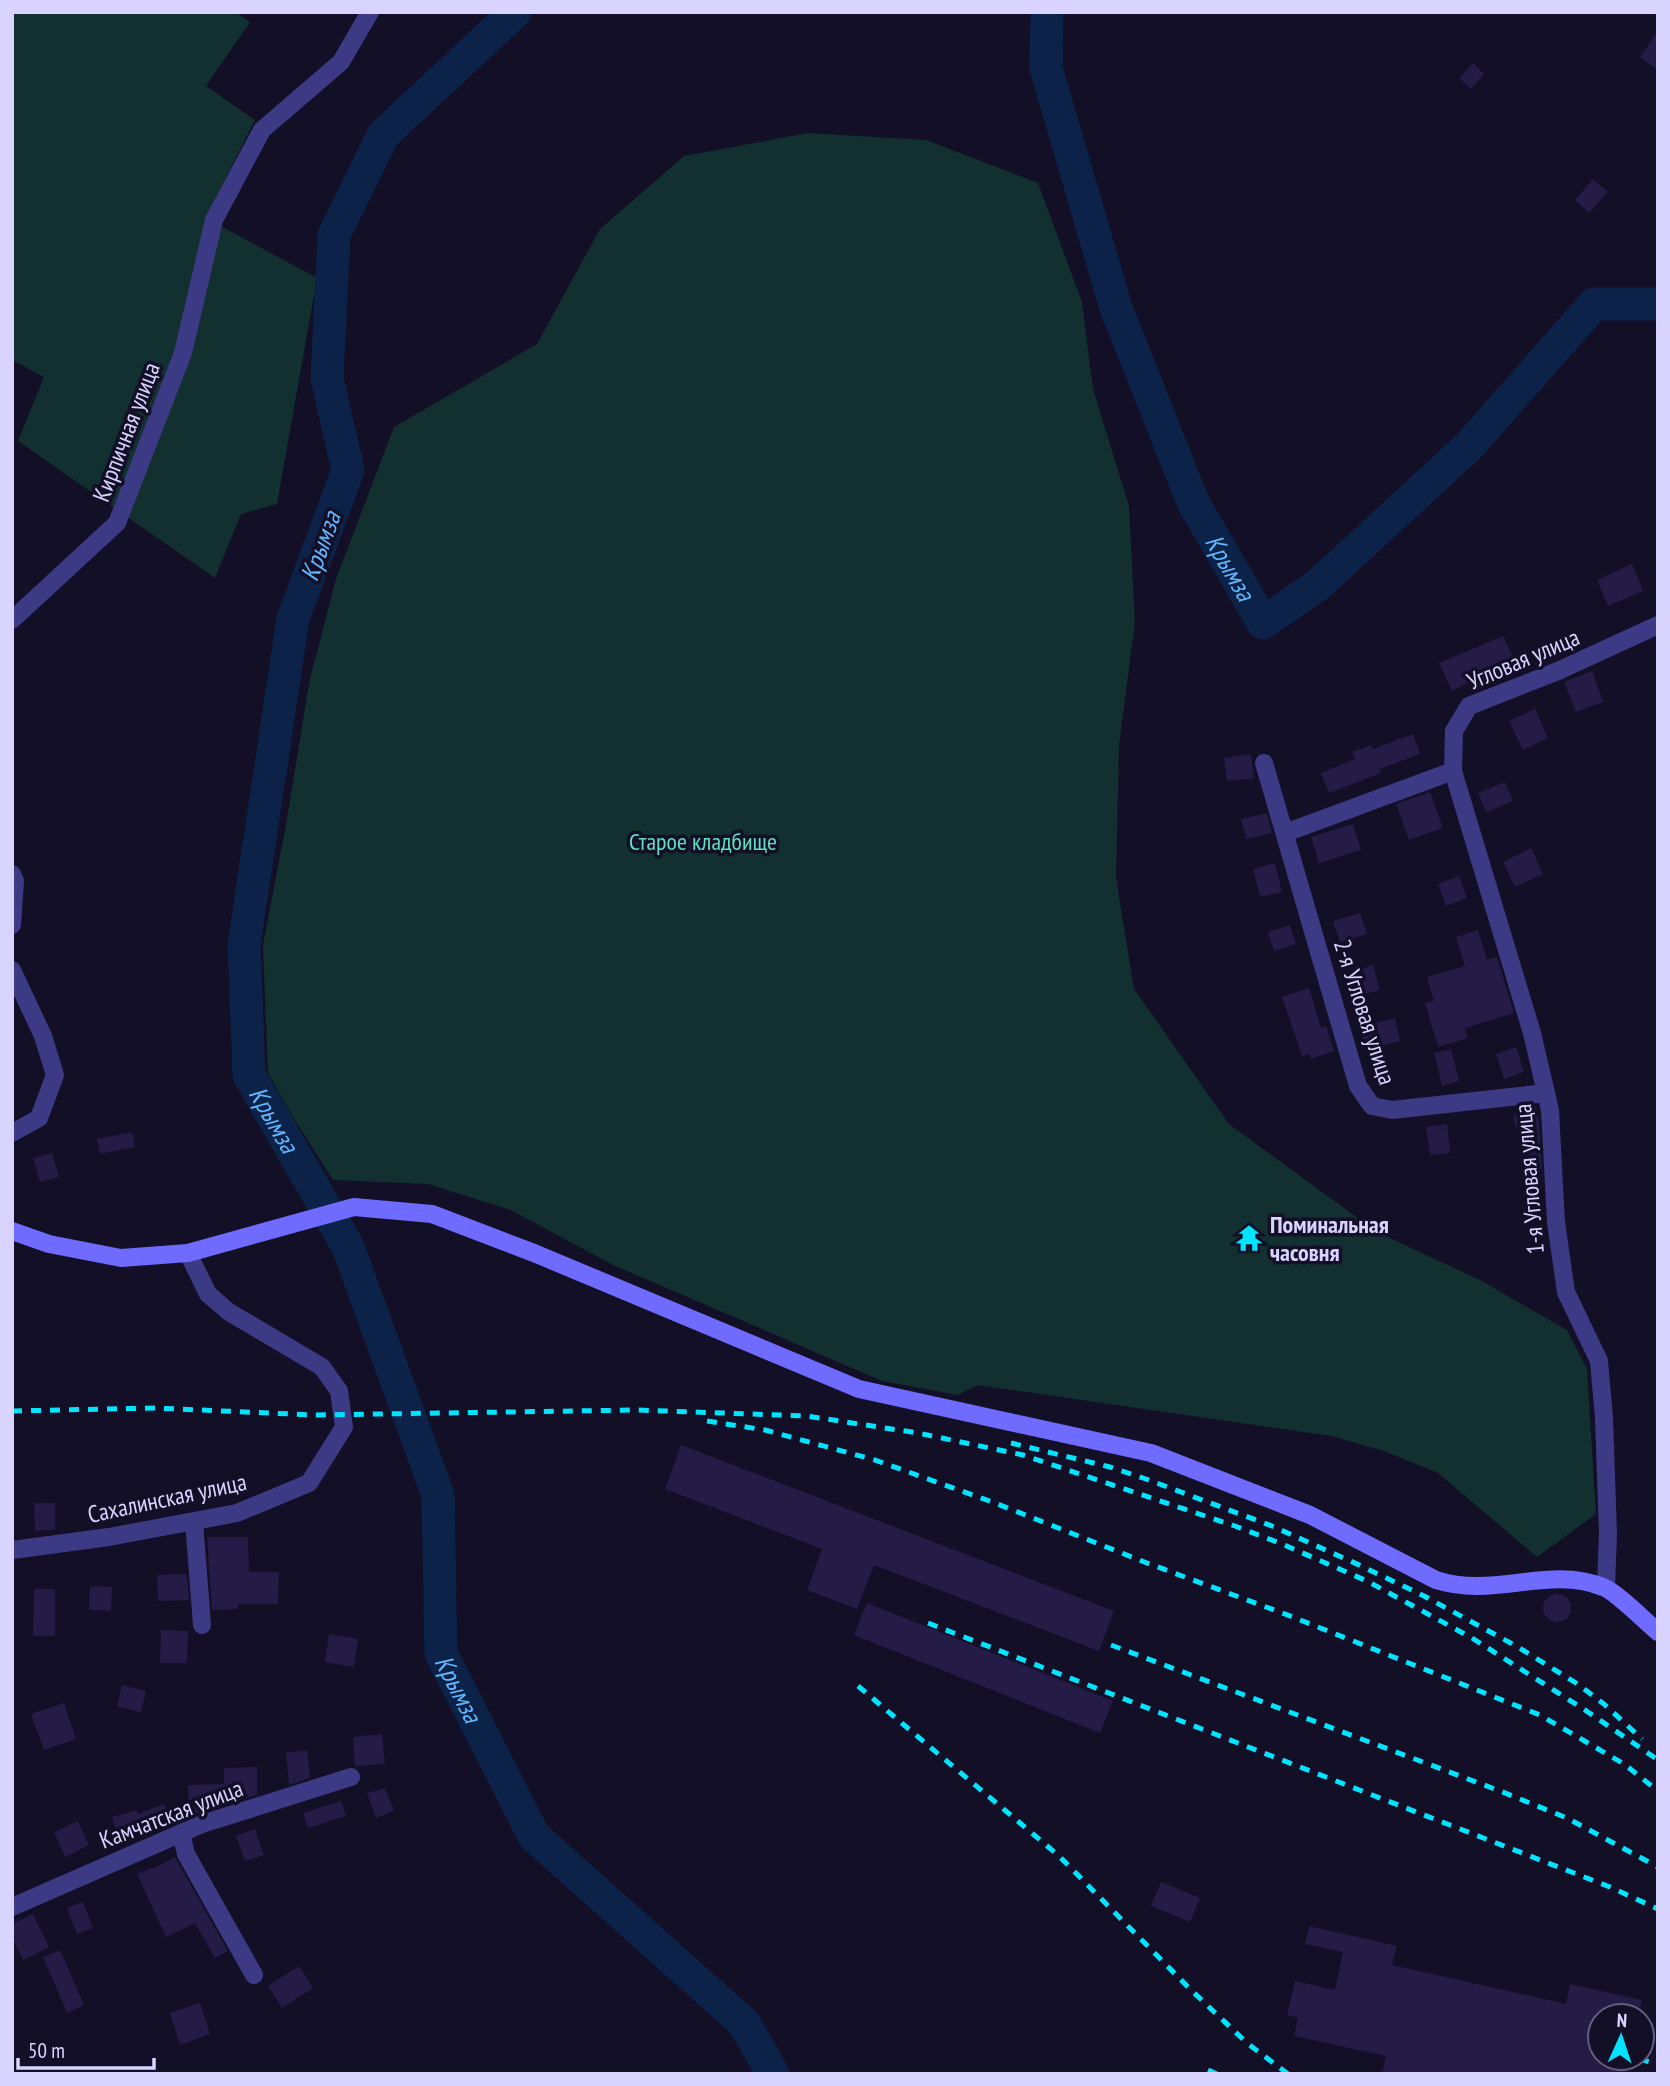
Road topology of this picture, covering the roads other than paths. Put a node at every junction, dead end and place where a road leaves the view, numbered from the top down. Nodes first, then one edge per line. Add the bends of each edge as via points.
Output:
1 (370, 12) edge
2 (12, 620) edge
3 (1658, 625) edge
4 (1264, 763) dead end
5 (1453, 771) junction
6 (1285, 833) junction
7 (12, 874) edge
8 (12, 925) edge
9 (12, 970) edge
10 (1546, 1093) junction
11 (12, 1133) edge
12 (12, 1231) edge
13 (188, 1253) junction
14 (194, 1521) junction
15 (12, 1550) edge
16 (1606, 1587) junction
17 (202, 1625) dead end
18 (1658, 1632) edge
19 (351, 1777) dead end
20 (181, 1833) junction
21 (12, 1907) edge
22 (254, 1975) dead end

1 - 2 street, Кирпичная улица via 341,62 262,130 214,220 183,353 117,523
3 - 5 street, Угловая улица via 1469,706 1454,731
4 - 6 street, 2-я Угловая улица
5 - 6 street
5 - 10 street, 1-я Угловая улица
6 - 10 street, 2-я Угловая улица via 1358,1086 1372,1106 1392,1110
7 - 8 street
9 - 11 street via 43,1036 55,1075 38,1118
10 - 16 street, 1-я Угловая улица via 1566,1292 1599,1361
12 - 13 street via 49,1244 121,1258
13 - 14 street, Сахалинская улица via 208,1294 229,1312 321,1367 339,1391 344,1427 309,1483 237,1513
13 - 16 street via 354,1207 432,1214 859,1389 1151,1453 1310,1515 1436,1580 1491,1587 1558,1578
14 - 15 street, Сахалинская улица
14 - 17 street
16 - 18 street
19 - 20 street, Камчатская улица
20 - 21 street, Камчатская улица
20 - 22 street via 186,1854

